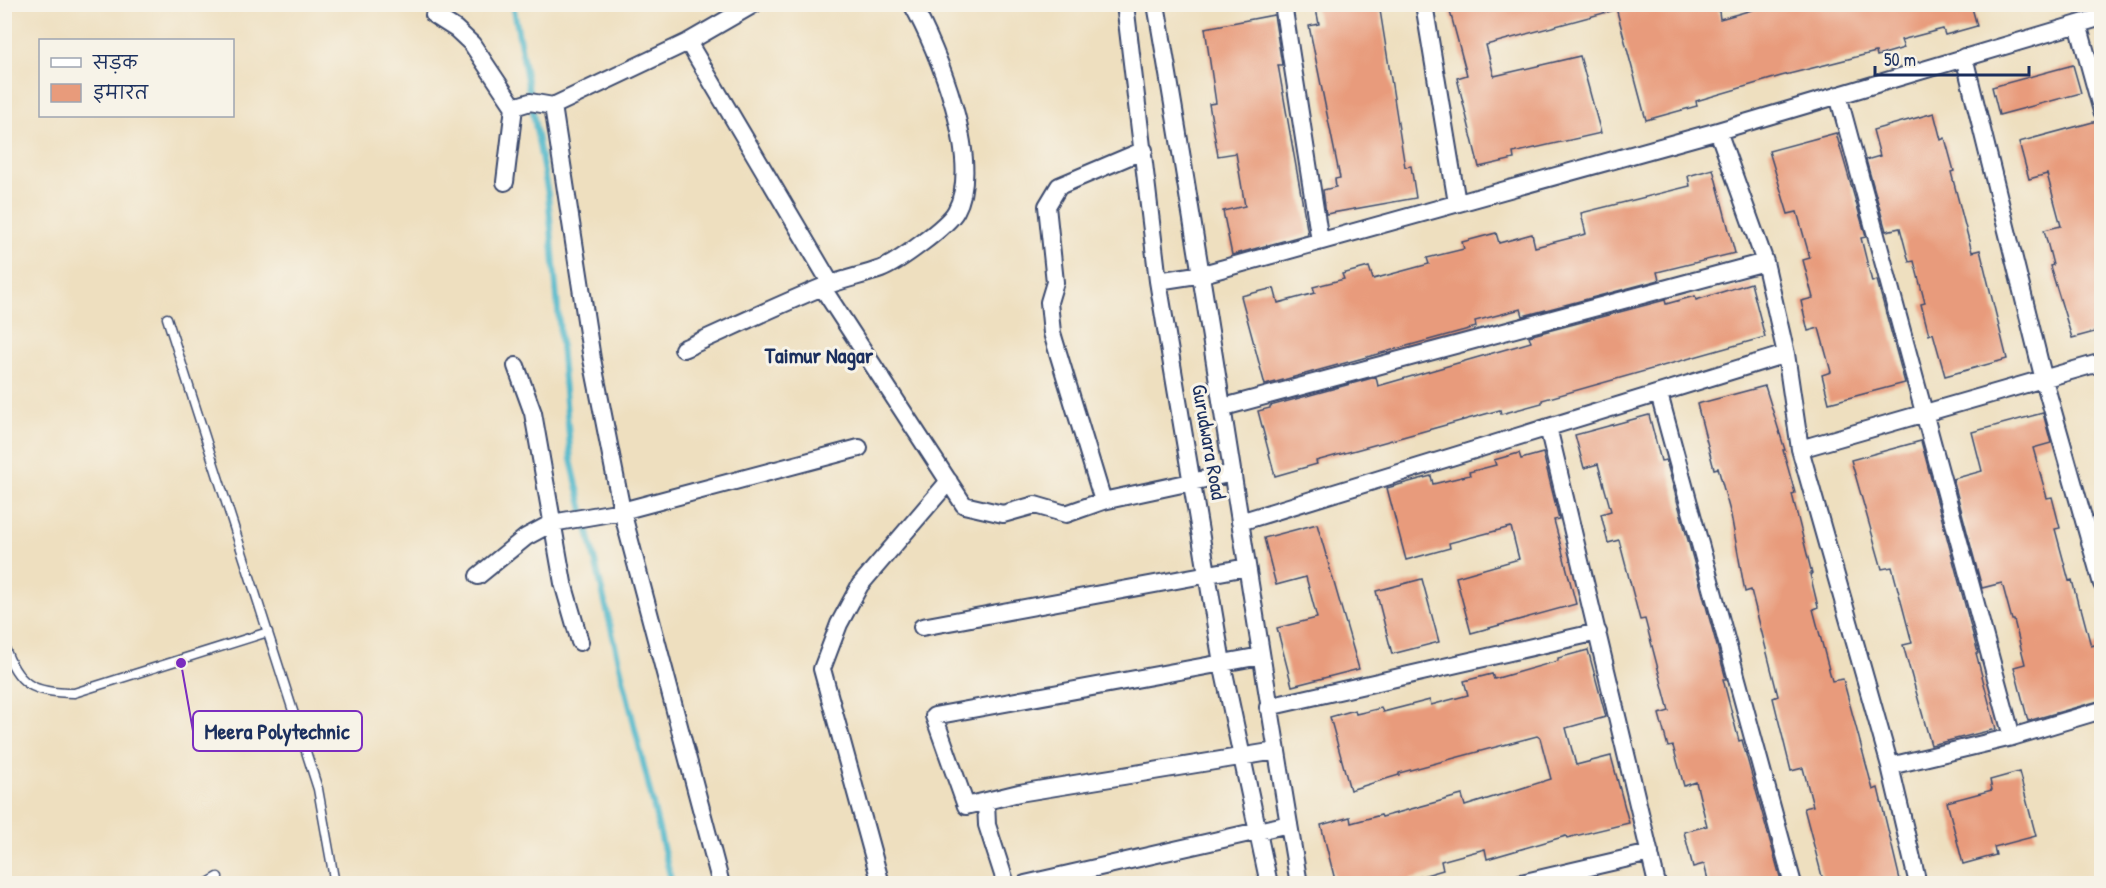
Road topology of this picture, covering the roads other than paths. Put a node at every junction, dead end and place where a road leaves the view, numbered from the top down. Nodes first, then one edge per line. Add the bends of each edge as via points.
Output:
1 (754, 4) edge
2 (912, 4) edge
3 (1125, 4) edge
4 (1156, 4) edge
5 (1283, 4) edge
6 (1424, 4) edge
7 (434, 15) dead end
8 (2102, 17) edge
9 (2078, 24) junction
10 (688, 42) junction
11 (1964, 57) junction
12 (1838, 95) junction
13 (534, 104) junction
14 (2102, 111) edge
15 (1718, 131) junction
16 (1144, 150) junction
17 (505, 183) dead end
18 (1457, 203) junction
19 (1320, 241) junction
20 (1765, 262) junction
21 (1203, 274) junction
22 (1158, 281) junction
23 (826, 286) junction
24 (167, 318) dead end
25 (683, 349) dead end
26 (1785, 354) junction
27 (2102, 362) edge
28 (516, 366) dead end
29 (2044, 380) junction
30 (1659, 394) junction
31 (1224, 407) junction
32 (1925, 413) junction
33 (1548, 427) junction
34 (859, 448) dead end
35 (1800, 449) junction
36 (1233, 472) junction
37 (949, 481) junction
38 (1192, 482) junction
39 (1103, 501) junction
40 (622, 511) junction
41 (1240, 522) junction
42 (552, 524) junction
43 (1247, 567) junction
44 (1208, 574) junction
45 (478, 576) dead end
46 (2102, 584) edge
47 (922, 627) dead end
48 (268, 632) junction
49 (1598, 632) junction
50 (580, 642) dead end
51 (4, 645) edge
52 (1261, 656) junction
53 (1222, 663) junction
54 (1268, 706) junction
55 (2102, 710) edge
56 (2012, 737) junction
57 (1276, 751) junction
58 (1240, 757) junction
59 (1890, 766) junction
60 (986, 801) junction
61 (1288, 824) junction
62 (1256, 833) junction
63 (1650, 853) junction
64 (218, 877) dead end
65 (207, 884) edge
66 (335, 884) edge
67 (721, 884) edge
68 (881, 884) edge
69 (1006, 884) edge
70 (1025, 884) edge
71 (1269, 884) edge
72 (1299, 884) edge
73 (1517, 884) edge
74 (1657, 884) edge
75 (1793, 884) edge
76 (1918, 884) edge

1 - 10 street
2 - 23 street via 930,35 953,105 966,178 964,194 955,214 884,268
3 - 16 street, Gurudwara Road
4 - 21 street
5 - 19 street
6 - 18 street
7 - 13 street via 456,29
8 - 9 street
9 - 11 street
9 - 14 street
10 - 13 street
10 - 23 street
11 - 12 street
11 - 29 street
12 - 15 street
12 - 32 street
13 - 17 street
13 - 40 street via 592,358
15 - 18 street
15 - 20 street
16 - 22 street, Gurudwara Road
16 - 39 street via 1059,186 1047,206 1055,282 1049,302 1052,333
18 - 19 street
19 - 21 street
20 - 26 street
20 - 31 street
21 - 22 street
21 - 31 street
22 - 38 street, Gurudwara Road
23 - 25 street
23 - 37 street
24 - 48 lane
26 - 30 street
26 - 35 street
27 - 29 street
28 - 42 street via 532,413
29 - 32 street
29 - 46 street
30 - 33 street
30 - 75 street
31 - 36 street
32 - 35 street
32 - 56 street
33 - 41 street
33 - 49 street
34 - 40 street
35 - 59 street
36 - 38 street
36 - 41 street
37 - 39 street via 964,505 1003,514 1035,505 1066,514
37 - 68 street via 860,585 839,624 822,669
38 - 39 street
38 - 44 street, Gurudwara Road
40 - 42 street
40 - 67 street
41 - 43 street
42 - 45 street via 526,537
42 - 50 street
43 - 44 street
43 - 52 street
44 - 47 street
44 - 53 street, Gurudwara Road
48 - 51 lane via 74,693 46,693 28,686 15,671
48 - 66 lane via 318,789
49 - 54 street
49 - 63 street
52 - 53 street
52 - 54 street
53 - 58 street, Gurudwara Road
53 - 60 street via 934,716 966,806
54 - 57 street
55 - 56 street
56 - 59 street
57 - 58 street
57 - 61 street
58 - 60 street
58 - 62 street, Gurudwara Road
59 - 76 street
60 - 69 street via 987,825
61 - 62 street
61 - 72 street
62 - 70 street
62 - 71 street, Gurudwara Road
63 - 73 street
63 - 74 street
64 - 65 lane

